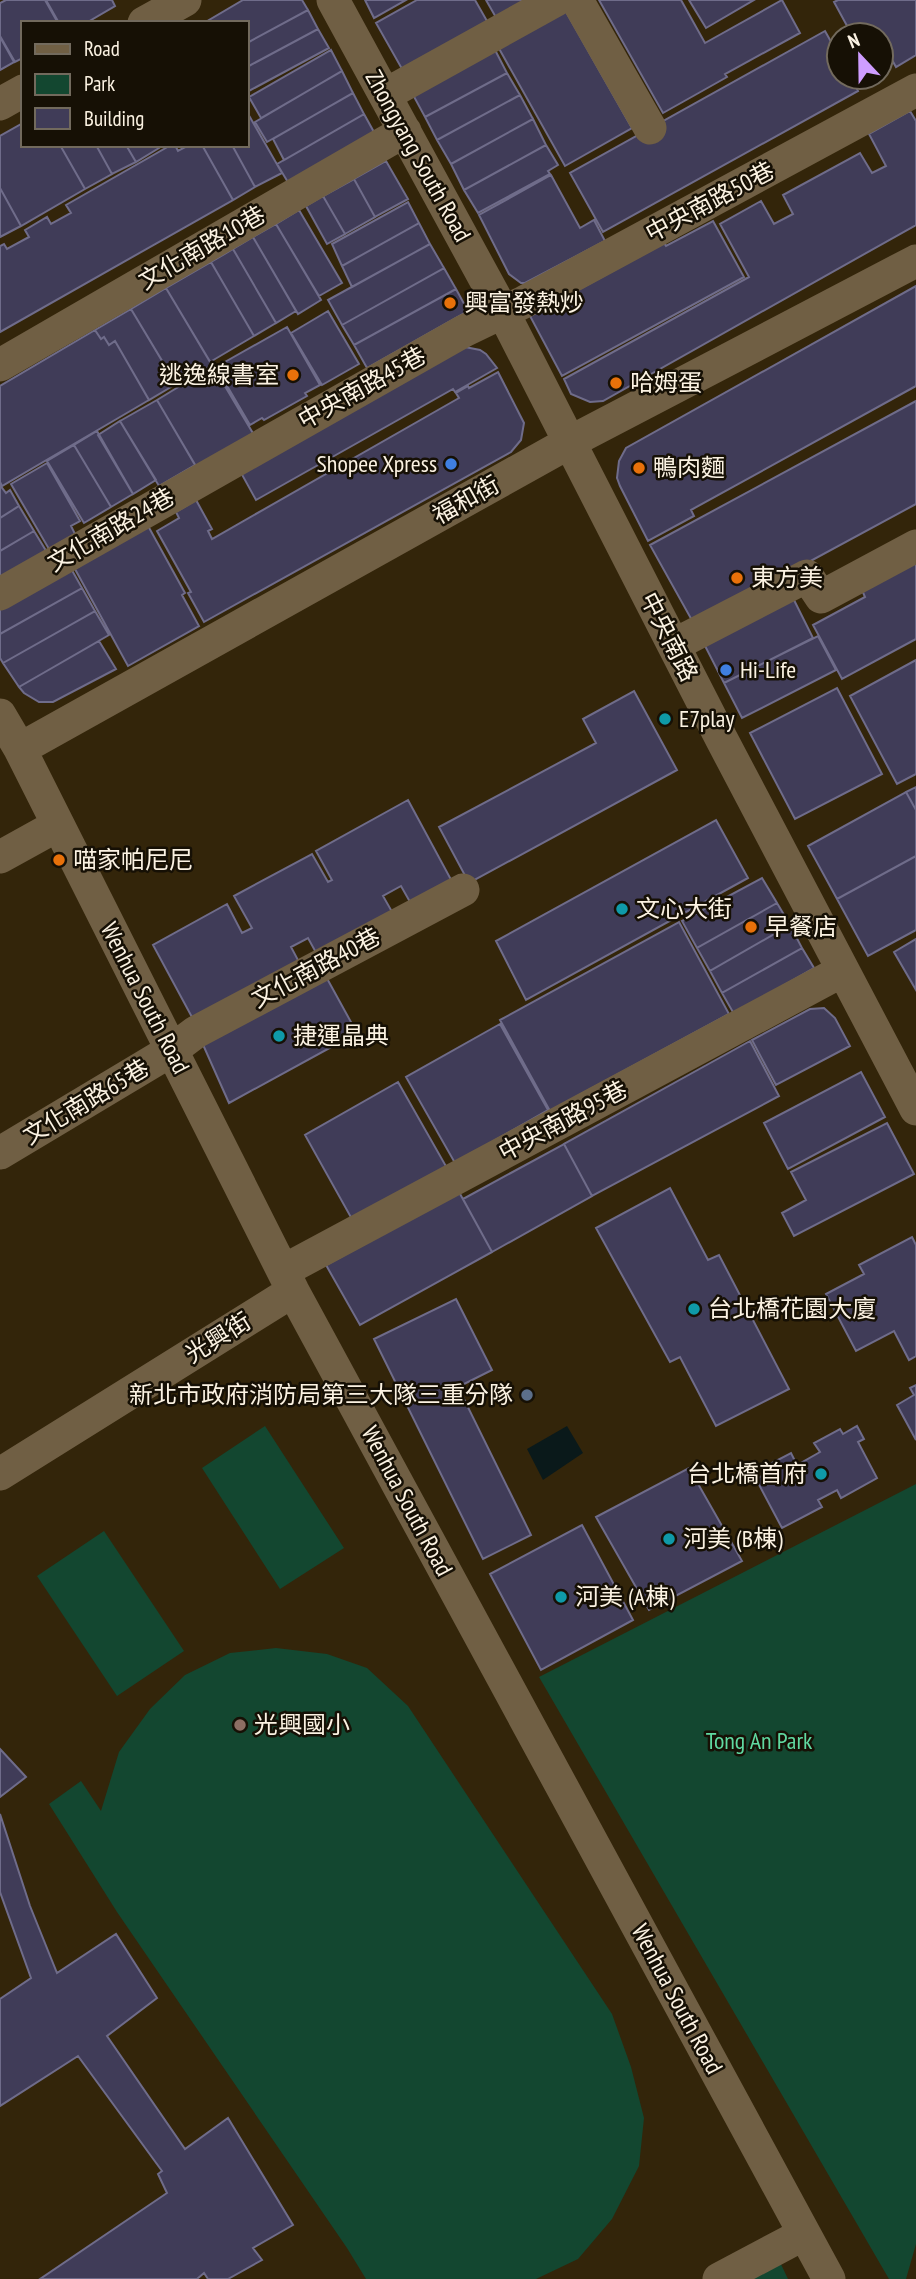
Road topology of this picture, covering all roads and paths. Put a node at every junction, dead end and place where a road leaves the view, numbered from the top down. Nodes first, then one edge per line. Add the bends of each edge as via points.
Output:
1 (185, 0) edge
2 (333, 0) edge
3 (556, 0) edge
4 (577, 0) edge
5 (148, 21) edge
6 (916, 90) edge
7 (21, 92) edge
8 (385, 95) junction
9 (0, 104) edge
10 (650, 128) dead end
11 (405, 131) junction
12 (916, 261) edge
13 (503, 312) junction
14 (0, 365) edge
15 (570, 442) junction
16 (223, 466) joint
17 (916, 546) edge
18 (0, 594) edge
19 (674, 645) junction
20 (0, 715) edge
21 (20, 749) junction
22 (58, 825) junction
23 (0, 858) edge
24 (463, 890) dead end
25 (842, 971) junction
26 (172, 1051) junction
27 (916, 1109) edge
28 (0, 1153) edge
29 (288, 1281) junction
30 (0, 1474) edge
31 (804, 2234) junction
32 (719, 2279) edge
33 (829, 2279) edge

1 - 5 street
2 - 8 street, Zhongyang South Road
3 - 8 street
4 - 10 street
6 - 13 street, 中央南路50巷
7 - 9 street
8 - 11 street, Zhongyang South Road
11 - 13 street, Zhongyang South Road
11 - 14 street, 文化南路10巷
12 - 15 street, 福和街
13 - 15 street, 中央南路
13 - 16 street, 中央南路45巷
15 - 19 street, 中央南路
15 - 21 street, 福和街
16 - 18 street, 文化南路24巷
17 - 19 street via 821,597 807,576
19 - 25 street, 中央南路
20 - 21 street, Wenhua South Road
21 - 22 street, Wenhua South Road
22 - 23 street
22 - 26 street, Wenhua South Road
24 - 26 street, 文化南路40巷 via 196,1032
25 - 27 street, 中央南路
25 - 29 street, 中央南路95巷
26 - 28 street, 文化南路65巷
26 - 29 street, Wenhua South Road
29 - 30 street, 光興街
29 - 31 street, Wenhua South Road
31 - 32 street
31 - 33 street, Wenhua South Road

